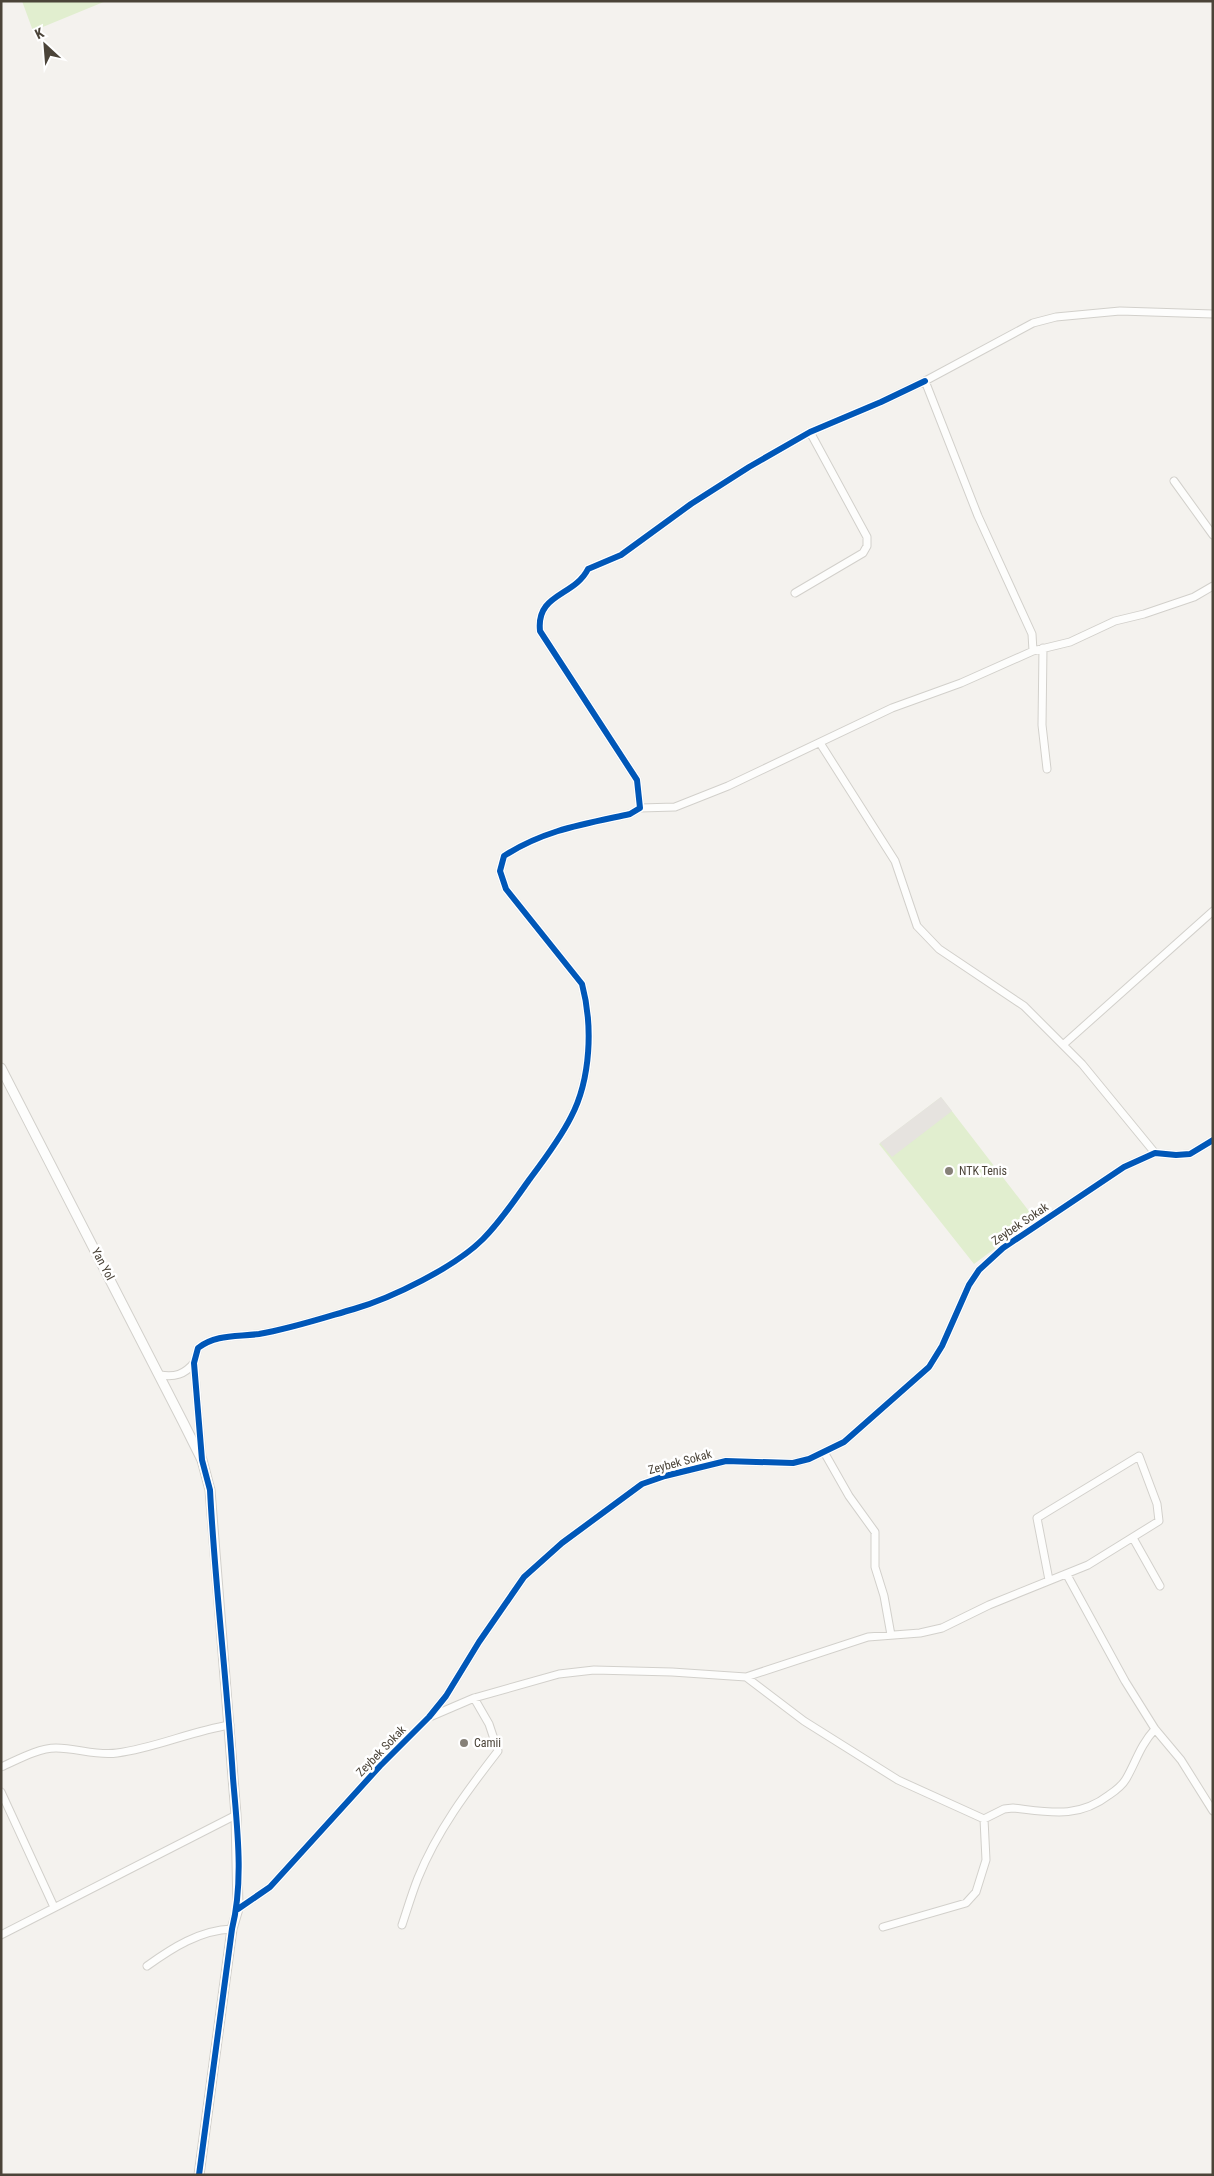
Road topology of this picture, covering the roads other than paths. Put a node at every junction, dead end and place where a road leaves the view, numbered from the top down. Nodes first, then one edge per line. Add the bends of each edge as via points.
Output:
1 (1213, 314) edge
2 (925, 380) junction
3 (810, 432) junction
4 (1174, 481) dead end
5 (1213, 535) edge
6 (1213, 586) edge
7 (795, 593) dead end
8 (1043, 648) junction
9 (1033, 651) junction
10 (820, 743) junction
11 (1046, 769) dead end
12 (640, 808) junction
13 (1213, 911) edge
14 (1064, 1044) junction
15 (1, 1068) edge
16 (1213, 1140) edge
17 (1155, 1153) junction
18 (194, 1363) junction
19 (160, 1375) junction
20 (824, 1452) junction
21 (202, 1460) junction
22 (1133, 1538) junction
23 (1067, 1575) junction
24 (1049, 1580) junction
25 (1160, 1586) dead end
26 (891, 1635) junction
27 (746, 1677) junction
28 (474, 1698) junction
29 (429, 1717) junction
30 (230, 1725) junction
31 (1155, 1729) junction
32 (1, 1767) edge
33 (1, 1792) edge
34 (1213, 1812) edge
35 (236, 1815) junction
36 (984, 1819) junction
37 (54, 1907) junction
38 (238, 1909) junction
39 (402, 1925) dead end
40 (883, 1927) dead end
41 (232, 1929) junction
42 (1, 1934) edge
43 (147, 1966) dead end
44 (199, 2175) edge

1 - 2 street via 1120,311 1056,317 1033,323
2 - 3 street
2 - 9 street via 978,516 1032,634
3 - 7 street via 867,537 867,546 863,553
3 - 12 street via 700,499 621,555 588,569 582,580 544,608 539,619 540,631 637,780
4 - 5 street
6 - 8 street via 1194,597 1115,621 1070,642
8 - 9 street
8 - 11 street via 1042,726
9 - 10 street via 961,683 892,708
10 - 12 street via 675,807
10 - 14 street via 895,861 917,926 939,948 1024,1006
12 - 18 street via 630,814 553,831 504,856 500,871 506,889 582,984 587,1003 588,1038 583,1086 572,1117 510,1207 482,1240 455,1261 390,1296 355,1309 259,1334 211,1340 198,1348
13 - 14 street
14 - 17 street
15 - 19 street, Yan Yol
16 - 17 street, Zeybek Sokak via 1190,1154
17 - 20 street, Zeybek Sokak via 1124,1167 989,1259 969,1285 929,1367 844,1442
18 - 19 street via 174,1376
18 - 21 street
19 - 21 street, Yan Yol
20 - 26 street via 849,1496 875,1532 875,1567
20 - 29 street, Zeybek Sokak via 793,1463 726,1461 695,1467 635,1489 562,1543 524,1577
21 - 30 street, Yan Yol via 210,1490
22 - 23 street
22 - 24 street via 1159,1521 1157,1504 1139,1456 1037,1518
22 - 25 street
23 - 24 street
23 - 31 street
24 - 26 street via 942,1628
26 - 27 street via 868,1637
27 - 28 street via 594,1670 559,1674
27 - 36 street via 804,1721 898,1780
28 - 29 street
28 - 39 street via 489,1724 498,1751 461,1798 436,1842 418,1878
29 - 38 street, Zeybek Sokak via 270,1887
30 - 32 street via 103,1755 55,1748 36,1752
30 - 35 street, Yan Yol
31 - 34 street via 1181,1760
31 - 36 street via 1141,1745 1125,1781 1088,1808 1070,1813 1013,1808
33 - 37 street
35 - 37 street
35 - 38 street, Yan Yol
36 - 40 street via 986,1860 976,1892 966,1903
37 - 42 street
38 - 41 street, Yan Yol
41 - 43 street via 176,1945
41 - 44 street, Yan Yol

